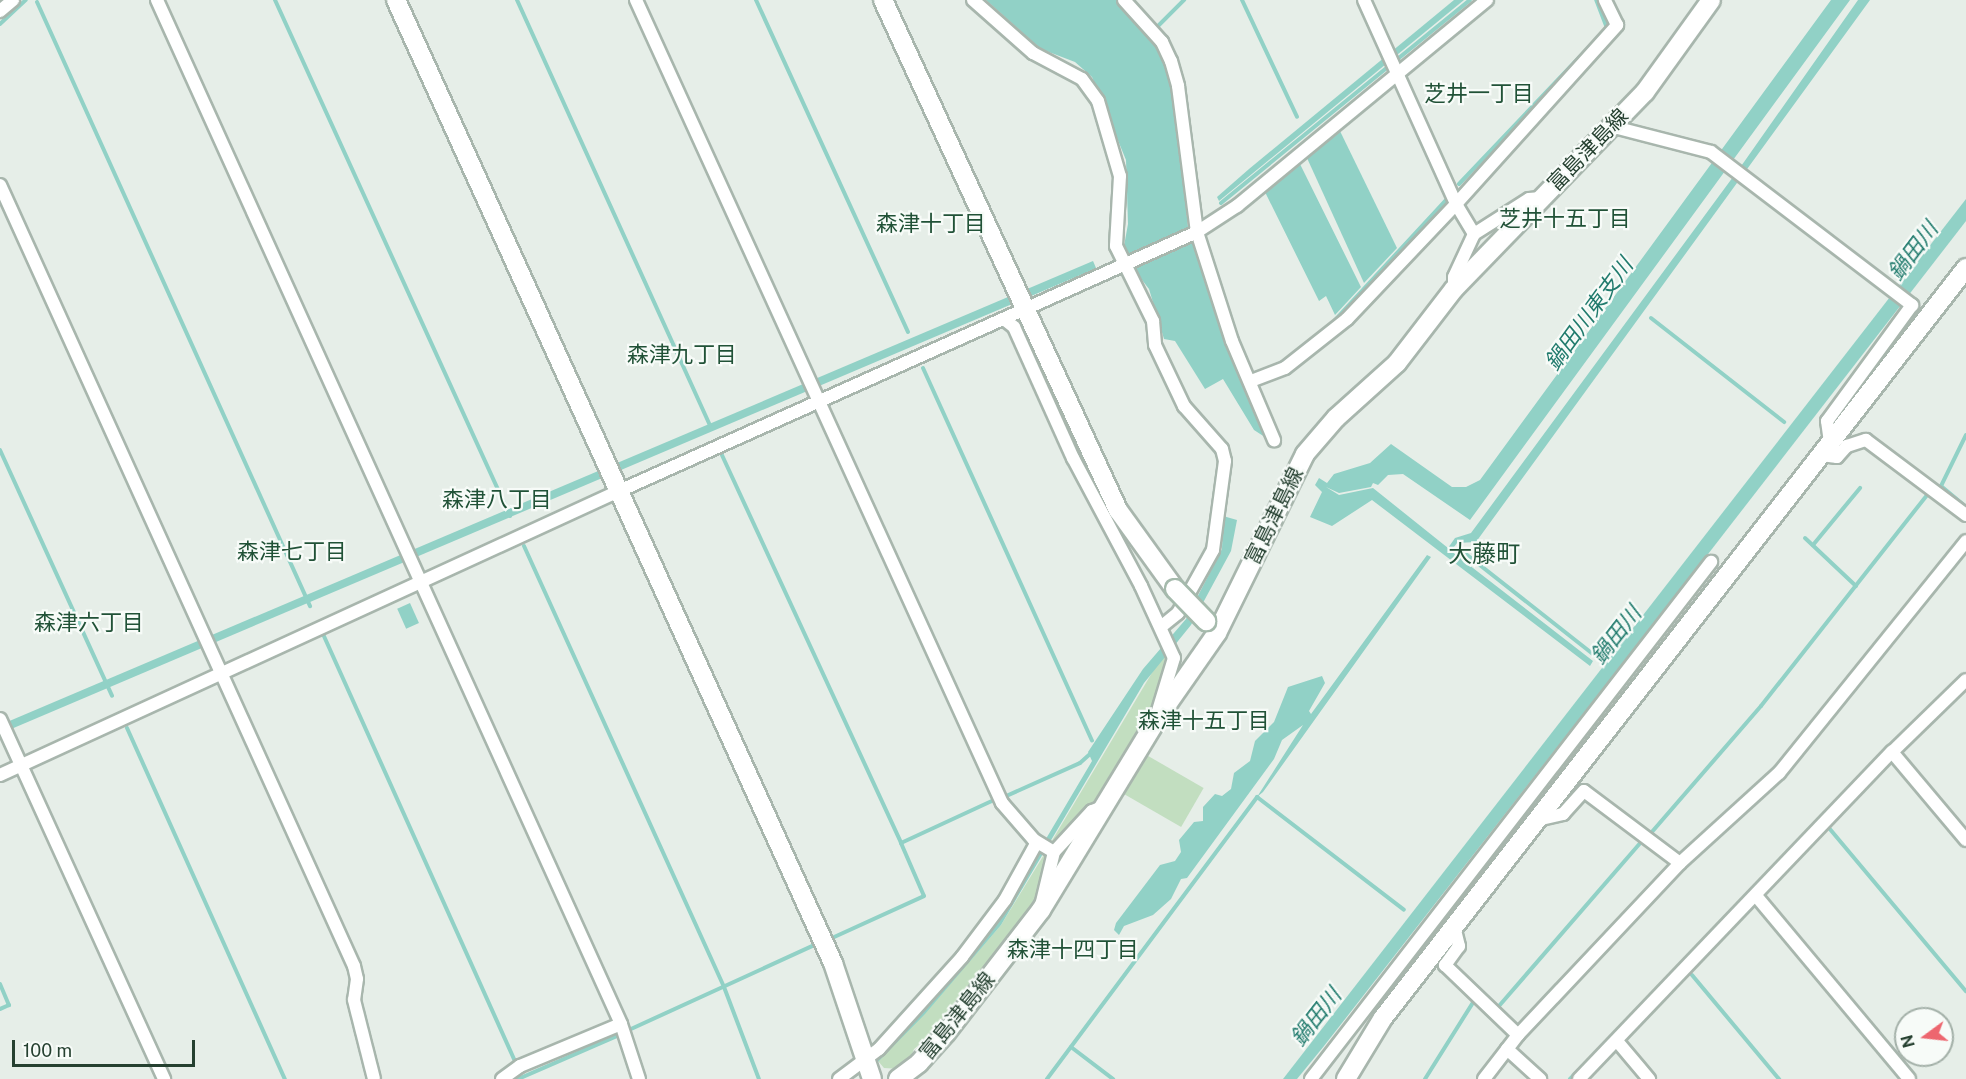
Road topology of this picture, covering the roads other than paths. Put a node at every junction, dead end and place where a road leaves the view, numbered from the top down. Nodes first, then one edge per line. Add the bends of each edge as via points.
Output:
1 (13, 0) edge
2 (157, 0) edge
3 (396, 0) edge
4 (636, 0) edge
5 (883, 0) edge
6 (973, 0) edge
7 (1124, 0) edge
8 (1364, 0) edge
9 (1487, 0) edge
10 (1605, 0) edge
11 (1711, 0) edge
12 (0, 11) edge
13 (1398, 74) junction
14 (1610, 126) junction
15 (0, 185) edge
16 (1540, 198) junction
17 (1456, 204) junction
18 (1197, 232) junction
19 (1474, 234) junction
20 (1123, 264) junction
21 (1966, 268) edge
22 (1454, 289) junction
23 (1020, 303) junction
24 (1004, 319) junction
25 (1251, 381) junction
26 (816, 395) junction
27 (1274, 440) dead end
28 (1825, 449) junction
29 (615, 484) junction
30 (1966, 515) edge
31 (1966, 541) edge
32 (1711, 562) dead end
33 (417, 578) junction
34 (1212, 627) junction
35 (1164, 633) junction
36 (220, 667) junction
37 (1966, 680) edge
38 (0, 719) edge
39 (1157, 719) junction
40 (1892, 752) junction
41 (21, 766) junction
42 (0, 775) edge
43 (1104, 806) junction
44 (1536, 821) junction
45 (1966, 840) edge
46 (1045, 846) junction
47 (1680, 863) junction
48 (1757, 897) junction
49 (1041, 910) junction
50 (1454, 926) junction
51 (621, 1024) junction
52 (1518, 1035) junction
53 (1617, 1041) junction
54 (1507, 1049) junction
55 (868, 1068) edge
56 (164, 1079) edge
57 (374, 1079) edge
58 (502, 1079) edge
59 (639, 1079) edge
60 (839, 1079) edge
61 (898, 1079) edge
62 (1311, 1079) edge
63 (1346, 1079) edge
64 (1484, 1079) edge
65 (1540, 1079) edge
66 (1580, 1079) edge
67 (1649, 1079) edge
68 (1910, 1079) edge

1 - 12 street
2 - 33 street
3 - 29 street
4 - 26 street
5 - 23 street
6 - 20 street via 1033,53 1082,79 1098,101 1120,176 1116,246
7 - 18 street via 1162,42 1171,61 1178,86
8 - 13 street
9 - 13 street
10 - 17 street via 1617,25
11 - 14 street, 富島津島線 via 1645,92
13 - 17 street
13 - 18 street via 1237,206
14 - 16 street, 富島津島線
14 - 28 street via 1711,152 1912,305 1827,421
15 - 36 street
16 - 19 street via 1529,199
16 - 22 street, 富島津島線
17 - 19 street
17 - 25 street via 1347,320 1285,368
18 - 20 street
18 - 25 street via 1232,341
19 - 22 street via 1454,277
20 - 23 street
20 - 35 street via 1137,283 1153,321 1155,345 1184,406 1222,449 1225,461 1212,550
21 - 28 street
22 - 34 street, 富島津島線 via 1412,347 1336,418 1305,454
23 - 24 street
23 - 34 street, bridge via 1118,510 1175,589
24 - 26 street
24 - 35 street via 1014,327 1073,458
25 - 27 street
26 - 29 street
26 - 46 street via 1002,803
28 - 30 street via 1837,457 1847,446 1866,440
28 - 44 street
29 - 33 street
29 - 55 street via 833,963
31 - 47 street via 1779,773
32 - 62 street
33 - 36 street
33 - 51 street
34 - 39 street, 富島津島線
35 - 39 street via 1173,667 1157,708
36 - 41 street
36 - 57 street via 354,966 354,1000
37 - 40 street
38 - 41 street
39 - 43 street, 富島津島線
40 - 45 street
40 - 48 street
41 - 42 street
41 - 56 street
43 - 46 street
43 - 49 street, 富島津島線
44 - 47 street via 1563,814 1584,791
44 - 50 street
46 - 49 street
46 - 55 street via 962,957
47 - 52 street
48 - 53 street
48 - 68 street
49 - 61 street, 富島津島線 via 946,1033
50 - 52 street via 1459,946 1445,965
50 - 63 street via 1383,1018
51 - 58 street via 520,1066
51 - 59 street
52 - 54 street
53 - 66 street
53 - 67 street
54 - 64 street
54 - 65 street
55 - 60 street

